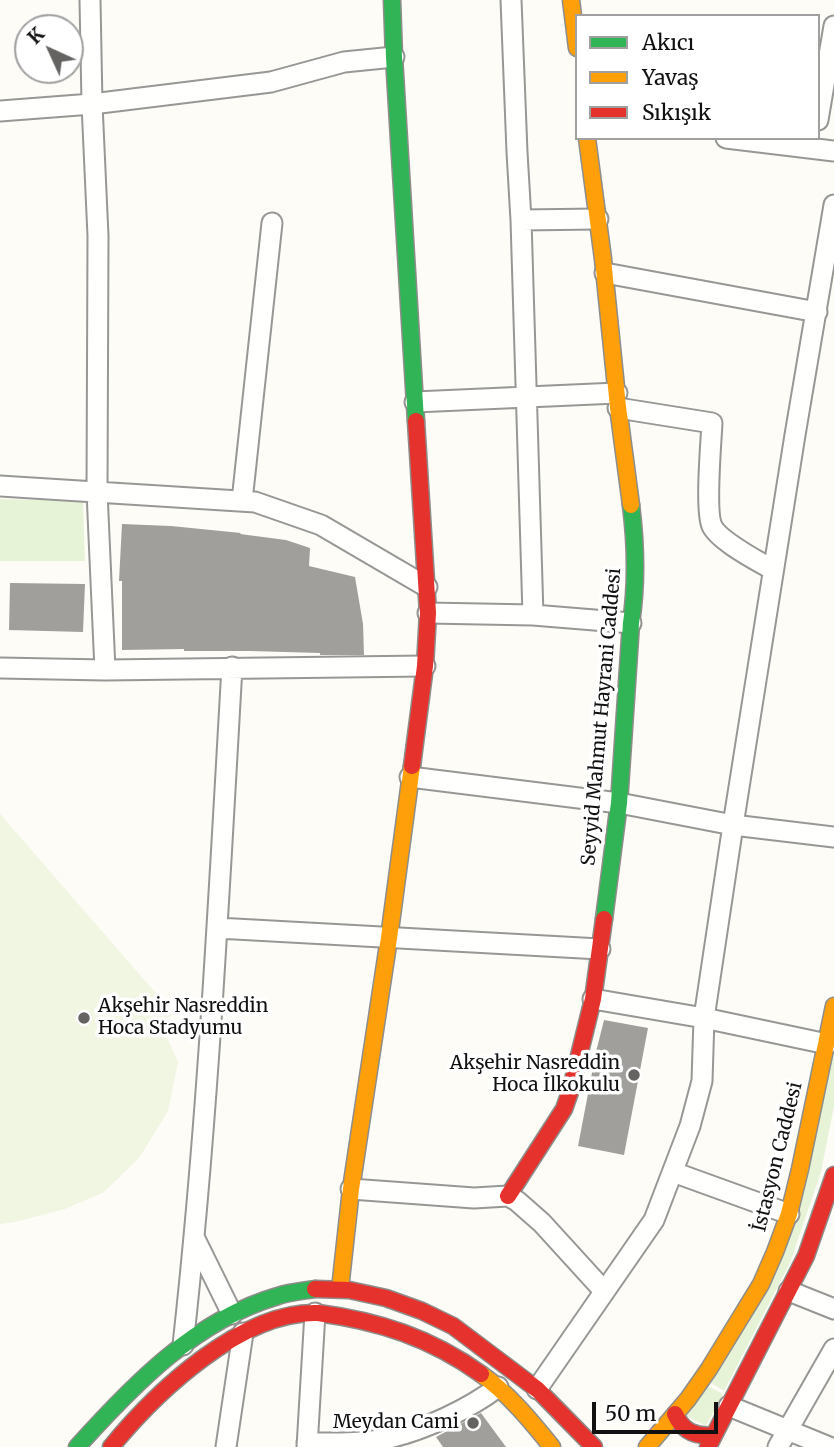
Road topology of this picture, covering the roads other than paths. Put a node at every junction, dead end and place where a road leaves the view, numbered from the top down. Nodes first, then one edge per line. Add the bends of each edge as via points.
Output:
1 (90, 0) edge
2 (392, 0) edge
3 (511, 0) edge
4 (571, 0) edge
5 (834, 26) edge
6 (575, 32) edge
7 (394, 57) junction
8 (92, 104) junction
9 (820, 108) edge
10 (0, 111) edge
11 (587, 140) edge
12 (761, 140) edge
13 (814, 143) edge
14 (834, 151) edge
15 (834, 205) edge
16 (598, 219) junction
17 (521, 220) junction
18 (272, 223) dead end
19 (605, 273) junction
20 (817, 312) junction
21 (527, 398) junction
22 (617, 401) junction
23 (415, 402) junction
24 (0, 486) edge
25 (97, 492) junction
26 (242, 501) junction
27 (773, 570) junction
28 (427, 587) junction
29 (428, 613) junction
30 (533, 615) junction
31 (631, 623) junction
32 (425, 666) junction
33 (232, 667) junction
34 (0, 668) edge
35 (105, 670) junction
36 (410, 777) junction
37 (619, 803) junction
38 (733, 825) junction
39 (834, 837) edge
40 (217, 928) junction
41 (389, 939) junction
42 (600, 949) junction
43 (593, 999) junction
44 (834, 1006) edge
45 (704, 1018) junction
46 (827, 1044) junction
47 (673, 1172) junction
48 (834, 1175) edge
49 (351, 1189) junction
50 (508, 1196) junction
51 (789, 1214) junction
52 (195, 1238) junction
53 (340, 1289) junction
54 (604, 1291) junction
55 (789, 1291) junction
56 (834, 1309) edge
57 (314, 1313) junction
58 (232, 1314) junction
59 (243, 1333) junction
60 (183, 1345) junction
61 (834, 1349) edge
62 (498, 1387) junction
63 (537, 1389) junction
64 (729, 1406) junction
65 (676, 1414) junction
66 (783, 1438) edge
67 (711, 1441) edge
68 (307, 1445) edge
69 (77, 1447) edge
70 (111, 1447) edge
71 (226, 1447) edge
72 (552, 1447) edge
73 (594, 1447) edge
74 (647, 1447) edge
75 (829, 1447) edge

1 - 8 street
2 - 7 street
3 - 17 street
4 - 6 street
5 - 9 street
7 - 8 street via 344,62 271,82
7 - 23 street
8 - 10 street
8 - 25 street via 98,236
11 - 16 street, Seyyid Mahmut Hayrani Caddesi
12 - 13 street
13 - 14 street
15 - 20 street
16 - 17 street
16 - 19 street, Seyyid Mahmut Hayrani Caddesi
17 - 21 street
18 - 26 street
19 - 20 street
19 - 22 street, Seyyid Mahmut Hayrani Caddesi
20 - 27 street
21 - 22 street
21 - 23 street
21 - 30 street
22 - 27 street via 712,423 712,527 727,542
22 - 31 street, Seyyid Mahmut Hayrani Caddesi via 636,561
23 - 28 street
24 - 25 street
25 - 26 street
25 - 35 street
26 - 28 street via 321,525
27 - 38 street
28 - 29 street
29 - 30 street
29 - 32 street
30 - 31 street
31 - 37 street, Seyyid Mahmut Hayrani Caddesi
32 - 33 street
32 - 36 street
33 - 35 street
33 - 40 street
34 - 35 street
36 - 37 street
36 - 41 street
37 - 38 street
37 - 42 street, Seyyid Mahmut Hayrani Caddesi
38 - 39 street
38 - 45 street
40 - 41 street
40 - 52 street
41 - 42 street
41 - 49 street
42 - 43 street, Seyyid Mahmut Hayrani Caddesi
43 - 45 street
43 - 50 street, Seyyid Mahmut Hayrani Caddesi via 564,1109
44 - 46 street, İstasyon Caddesi
45 - 46 street
45 - 47 street via 702,1081
46 - 51 street, İstasyon Caddesi
47 - 51 street
47 - 54 street via 654,1220
48 - 55 street
49 - 50 street via 474,1198
49 - 53 street
50 - 54 street via 541,1223
51 - 65 street, İstasyon Caddesi via 761,1284
52 - 58 street
52 - 60 street
53 - 58 street via 296,1291
53 - 63 street via 407,1305 453,1326
54 - 63 street
55 - 56 street
55 - 64 street
57 - 59 street
57 - 62 street via 366,1320 410,1333 449,1352
57 - 68 street
58 - 60 street
59 - 70 street via 163,1392
59 - 71 street
60 - 69 street
61 - 66 street
62 - 68 street via 456,1412 388,1439
62 - 72 street
63 - 73 street
64 - 66 street
64 - 67 street
65 - 67 street via 683,1428
65 - 74 street, İstasyon Caddesi
66 - 75 street

